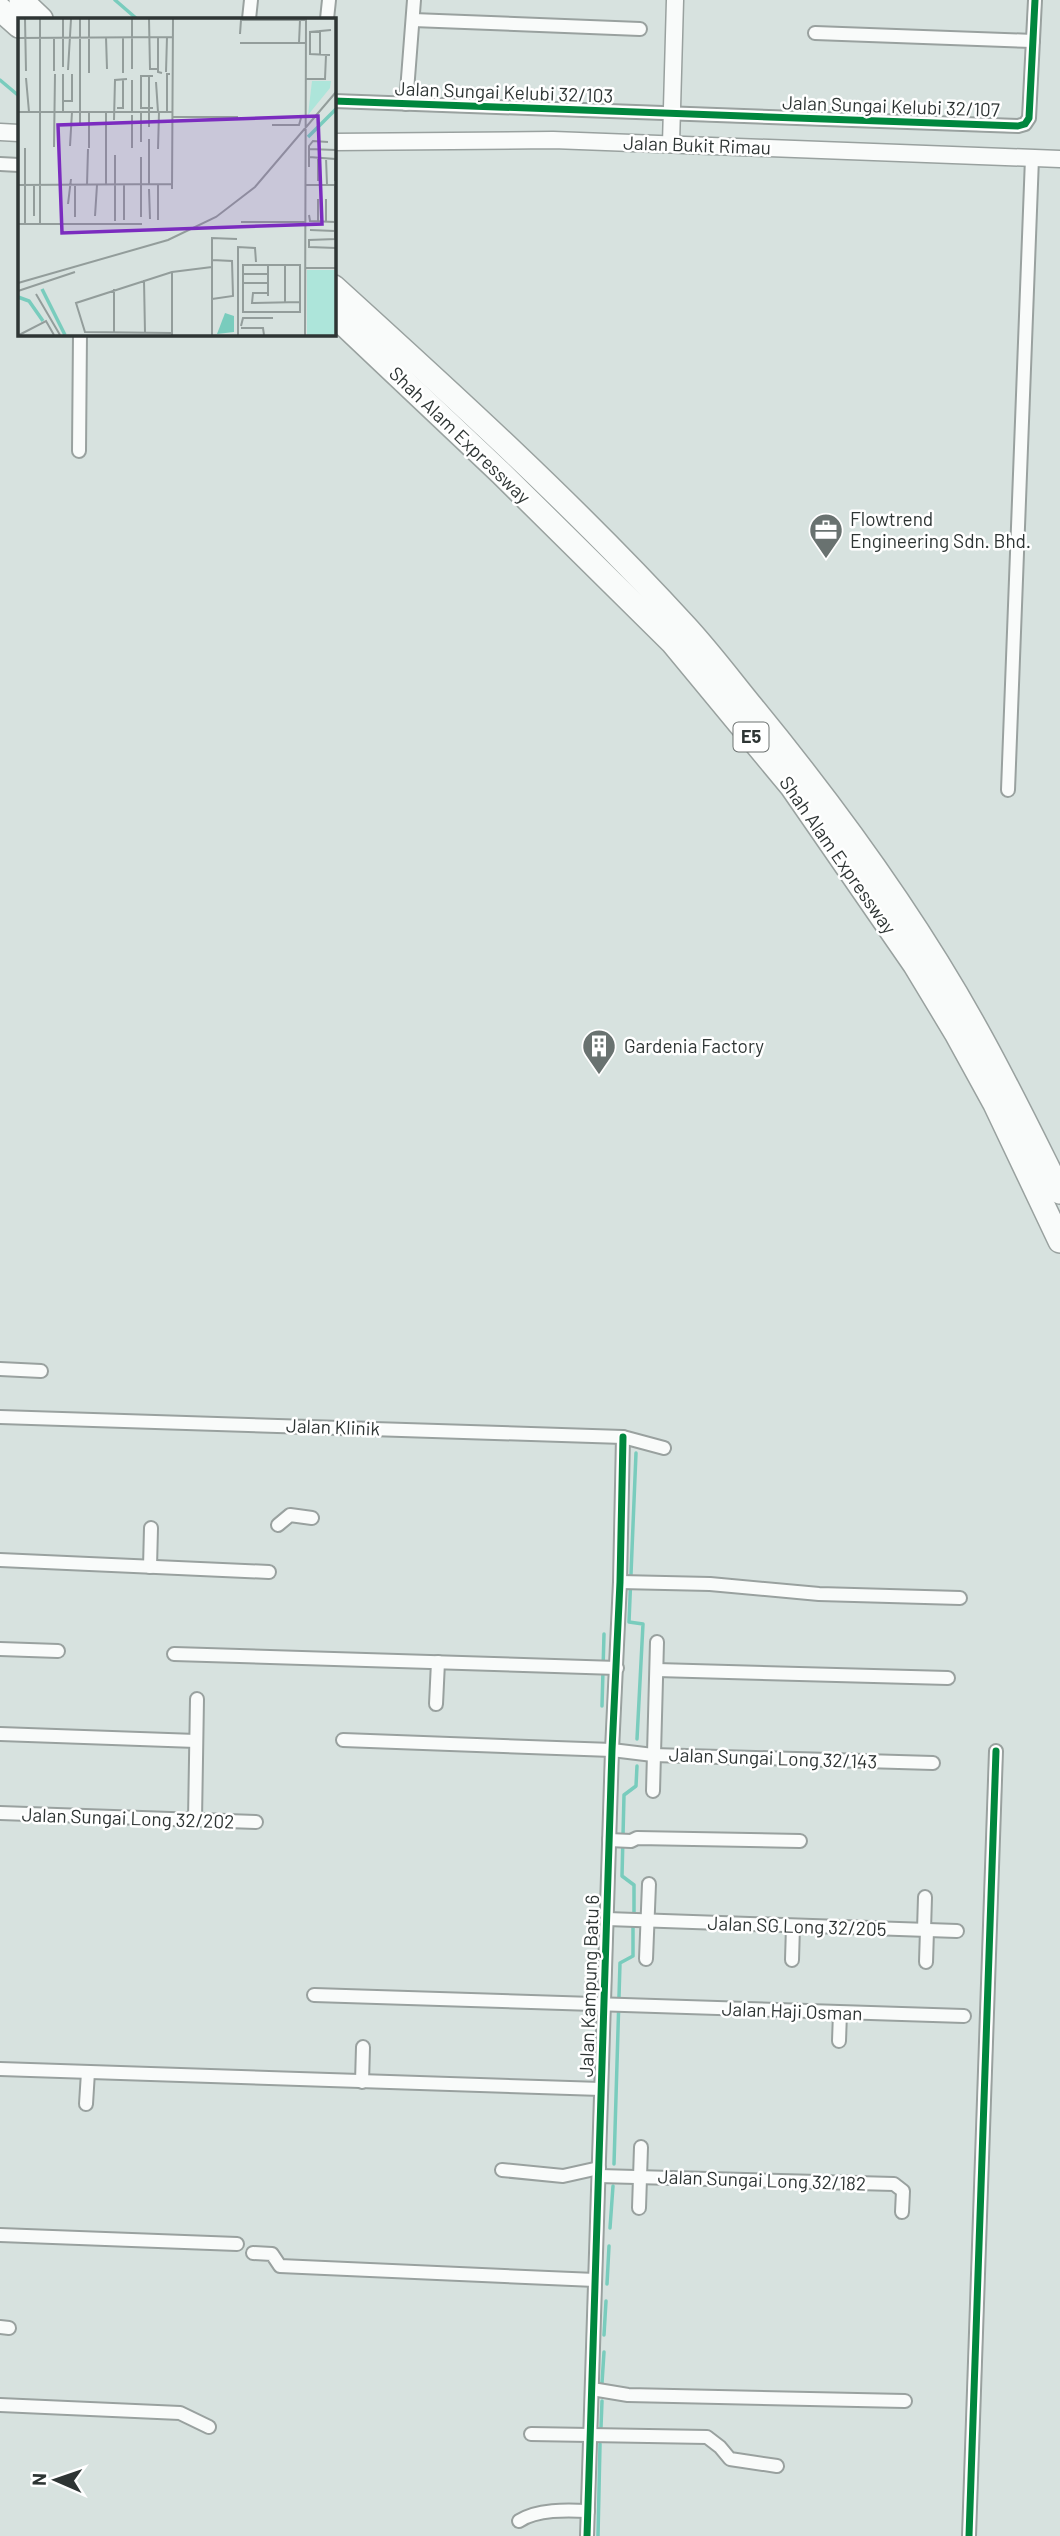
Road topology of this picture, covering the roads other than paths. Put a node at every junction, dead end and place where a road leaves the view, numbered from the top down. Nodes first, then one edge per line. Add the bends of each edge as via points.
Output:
1 (21, 0) edge
2 (251, 0) edge
3 (329, 0) edge
4 (414, 0) edge
5 (675, 0) edge
6 (1035, 0) edge
7 (0, 9) edge
8 (40, 18) edge
9 (249, 18) edge
10 (327, 18) edge
11 (413, 20) junction
12 (18, 25) edge
13 (640, 29) dead end
14 (815, 33) dead end
15 (1033, 41) junction
16 (336, 101) edge
17 (406, 104) junction
18 (672, 113) junction
19 (336, 142) edge
20 (671, 144) junction
21 (1032, 158) junction
22 (1060, 159) edge
23 (0, 164) edge
24 (18, 165) edge
25 (336, 289) edge
26 (336, 317) edge
27 (80, 336) edge
28 (79, 451) dead end
29 (1008, 790) dead end
30 (1060, 1192) edge
31 (1060, 1241) edge
32 (0, 1369) edge
33 (41, 1371) dead end
34 (0, 1417) edge
35 (623, 1437) junction
36 (664, 1448) dead end
37 (312, 1518) dead end
38 (278, 1525) dead end
39 (151, 1528) dead end
40 (0, 1560) edge
41 (150, 1567) junction
42 (269, 1572) dead end
43 (620, 1582) junction
44 (960, 1598) dead end
45 (657, 1642) dead end
46 (0, 1649) edge
47 (58, 1651) dead end
48 (174, 1654) dead end
49 (438, 1662) junction
50 (608, 1668) junction
51 (657, 1670) junction
52 (948, 1678) dead end
53 (197, 1699) dead end
54 (436, 1704) dead end
55 (0, 1734) edge
56 (344, 1740) dead end
57 (196, 1741) junction
58 (612, 1750) junction
59 (996, 1751) dead end
60 (653, 1755) junction
61 (933, 1763) dead end
62 (653, 1791) dead end
63 (0, 1813) edge
64 (195, 1820) junction
65 (256, 1822) dead end
66 (609, 1840) junction
67 (800, 1841) dead end
68 (649, 1884) dead end
69 (925, 1897) dead end
70 (607, 1919) junction
71 (642, 1922) junction
72 (793, 1926) junction
73 (926, 1930) junction
74 (957, 1931) dead end
75 (646, 1959) dead end
76 (792, 1960) dead end
77 (926, 1962) dead end
78 (314, 1995) dead end
79 (612, 2005) junction
80 (840, 2013) junction
81 (964, 2016) dead end
82 (839, 2041) dead end
83 (363, 2047) dead end
84 (0, 2069) edge
85 (88, 2072) junction
86 (362, 2082) junction
87 (601, 2089) junction
88 (86, 2104) dead end
89 (641, 2147) dead end
90 (502, 2170) dead end
91 (599, 2172) junction
92 (640, 2177) junction
93 (639, 2208) dead end
94 (902, 2212) dead end
95 (0, 2235) edge
96 (237, 2244) dead end
97 (253, 2253) dead end
98 (595, 2280) junction
99 (592, 2389) junction
100 (905, 2401) dead end
101 (0, 2405) edge
102 (209, 2427) dead end
103 (531, 2434) dead end
104 (590, 2435) junction
105 (776, 2466) dead end
106 (588, 2511) junction
107 (519, 2521) dead end
108 (587, 2536) edge
109 (969, 2536) edge

1 - 8 highway
2 - 9 street
3 - 10 street
4 - 11 street
5 - 18 street
6 - 15 street, Jalan Sungai Kelubi 32/107
7 - 12 highway
11 - 13 street
11 - 17 street
14 - 15 street
15 - 18 street, Jalan Sungai Kelubi 32/107 via 1030,118 1018,126
16 - 17 street, Jalan Sungai Kelubi 32/103
17 - 18 street, Jalan Sungai Kelubi 32/103
18 - 20 street
19 - 20 street, Jalan Bukit Rimau
20 - 21 street, Jalan Bukit Rimau
21 - 22 street, Jalan Bukit Rimau
21 - 29 street
23 - 24 street
25 - 30 highway, Shah Alam Expressway / E5 via 620,558 687,628 807,775 942,971
26 - 31 highway, Shah Alam Expressway / E5 via 672,642 792,787 915,965 956,1033
27 - 28 street
32 - 33 street
34 - 35 street, Jalan Klinik
35 - 36 street, Jalan Klinik
35 - 43 street, Jalan Kampung Batu 6
37 - 38 street via 290,1515
39 - 41 street
40 - 41 street
41 - 42 street
43 - 44 street
43 - 50 street, Jalan Kampung Batu 6
45 - 51 street
46 - 47 street
48 - 49 street
49 - 50 street
49 - 54 street
50 - 58 street, Jalan Kampung Batu 6
51 - 52 street
51 - 60 street
53 - 57 street
55 - 57 street
56 - 58 street, Jalan Sungai Long 32/143
57 - 64 street
58 - 60 street, Jalan Sungai Long 32/143
58 - 66 street, Jalan Kampung Batu 6
59 - 109 street
60 - 61 street, Jalan Sungai Long 32/143
60 - 62 street
63 - 64 street, Jalan Sungai Long 32/202
64 - 65 street, Jalan Sungai Long 32/202
66 - 67 street
66 - 70 street, Jalan Kampung Batu 6
68 - 71 street
69 - 73 street
70 - 71 street, Jalan SG Long 32/205
70 - 79 street, Jalan Kampung Batu 6
71 - 72 street, Jalan SG Long 32/205
71 - 75 street
72 - 73 street, Jalan SG Long 32/205
72 - 76 street
73 - 74 street, Jalan SG Long 32/205
73 - 77 street
78 - 79 street, Jalan Haji Osman via 476,2004
79 - 80 street, Jalan Haji Osman
79 - 87 street, Jalan Kampung Batu 6
80 - 81 street, Jalan Haji Osman
80 - 82 street
83 - 86 street
84 - 85 street
85 - 86 street
85 - 88 street
86 - 87 street
87 - 91 street, Jalan Kampung Batu 6
89 - 92 street
90 - 91 street, Jalan Sungai Long 32/182 via 563,2176
91 - 92 street, Jalan Sungai Long 32/182
91 - 98 street, Jalan Kampung Batu 6
92 - 93 street
92 - 94 street, Jalan Sungai Long 32/182 via 894,2184 903,2191
95 - 96 street
97 - 98 street via 272,2254 280,2266
98 - 99 street, Jalan Kampung Batu 6
99 - 100 street via 628,2395
99 - 104 street, Jalan Kampung Batu 6
101 - 102 street via 180,2413
103 - 104 street
104 - 105 street via 707,2437 730,2459
104 - 106 street, Jalan Kampung Batu 6
106 - 107 street via 566,2510
106 - 108 street, Jalan Kampung Batu 6

